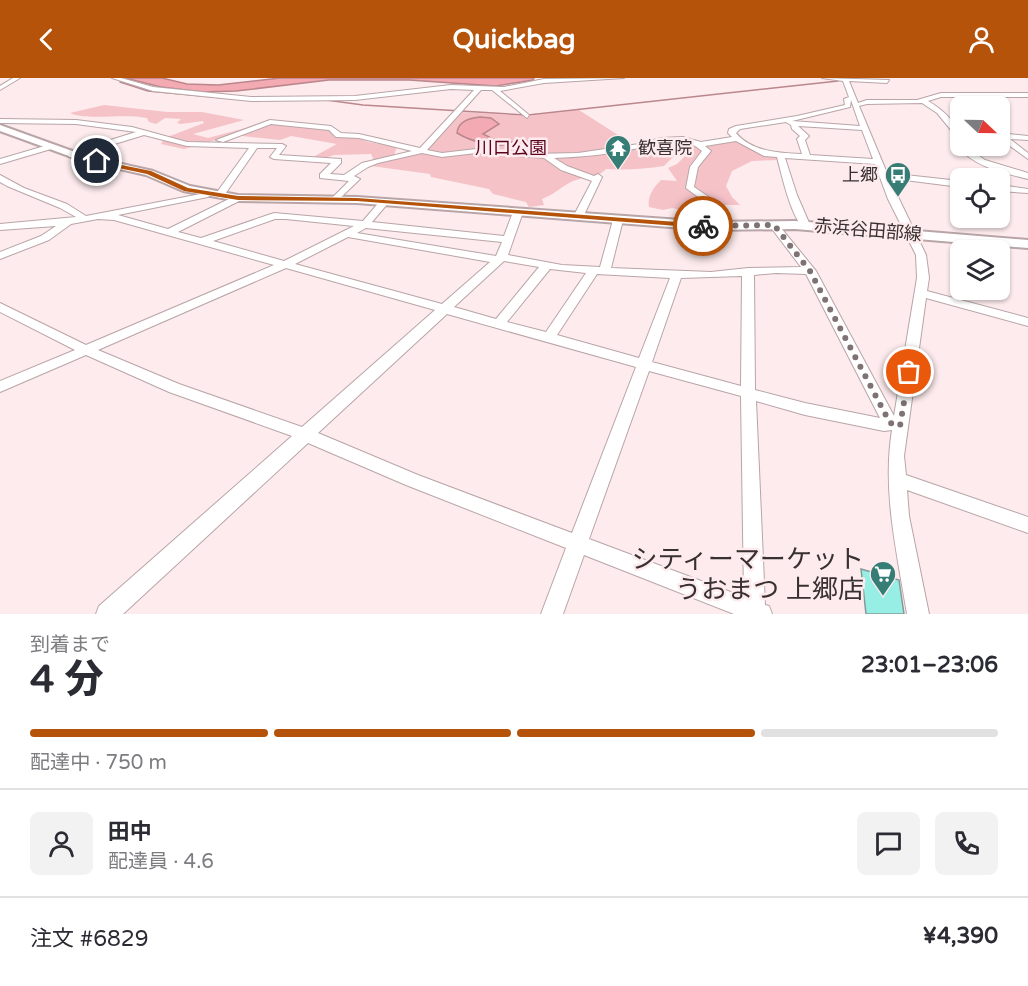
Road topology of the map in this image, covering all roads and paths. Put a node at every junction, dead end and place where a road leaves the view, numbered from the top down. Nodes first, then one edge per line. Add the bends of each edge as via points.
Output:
1 (17, 78) edge
2 (115, 78) edge
3 (621, 78) edge
4 (825, 78) edge
5 (883, 78) edge
6 (845, 79) edge
7 (480, 87) junction
8 (0, 88) edge
9 (494, 89) junction
10 (1028, 95) edge
11 (854, 101) junction
12 (923, 101) junction
13 (527, 116) dead end
14 (783, 120) junction
15 (950, 121) edge
16 (0, 122) edge
17 (795, 124) junction
18 (0, 128) edge
19 (864, 128) junction
20 (144, 132) junction
21 (1010, 137) edge
22 (1028, 138) edge
23 (737, 139) junction
24 (697, 143) junction
25 (210, 144) junction
26 (1010, 144) edge
27 (255, 145) junction
28 (48, 147) junction
29 (422, 151) junction
30 (72, 155) junction
31 (780, 155) junction
32 (546, 156) junction
33 (806, 156) junction
34 (973, 156) edge
35 (1028, 157) edge
36 (0, 162) edge
37 (879, 162) junction
38 (1017, 174) junction
39 (884, 175) junction
40 (1028, 176) edge
41 (346, 178) junction
42 (1, 180) edge
43 (950, 183) edge
44 (1010, 190) edge
45 (1027, 192) edge
46 (208, 194) junction
47 (220, 195) junction
48 (238, 198) junction
49 (336, 199) junction
50 (384, 202) junction
51 (518, 212) junction
52 (88, 217) junction
53 (578, 217) junction
54 (72, 220) junction
55 (618, 220) junction
56 (366, 224) junction
57 (774, 225) junction
58 (805, 225) junction
59 (0, 227) edge
60 (730, 227) junction
61 (168, 233) junction
62 (347, 234) junction
63 (911, 234) junction
64 (508, 240) junction
65 (200, 242) junction
66 (1028, 244) edge
67 (0, 256) edge
68 (500, 258) junction
69 (284, 265) junction
70 (547, 266) junction
71 (600, 270) junction
72 (748, 271) junction
73 (810, 271) junction
74 (677, 274) junction
75 (920, 292) junction
76 (0, 307) edge
77 (444, 309) junction
78 (1028, 322) edge
79 (498, 324) junction
80 (549, 337) junction
81 (86, 350) junction
82 (644, 366) junction
83 (0, 387) edge
84 (748, 394) junction
85 (895, 425) junction
86 (303, 434) junction
87 (896, 479) junction
88 (1028, 525) edge
89 (578, 543) junction
90 (757, 613) edge
91 (107, 614) edge
92 (552, 614) edge
93 (918, 614) edge

1 - 8 street
2 - 7 street via 153,90 242,99 355,98
3 - 9 street via 544,81
4 - 6 street
5 - 6 street via 887,81
6 - 11 street
7 - 9 street
7 - 29 street
9 - 13 street
10 - 12 street via 938,96
11 - 12 street
11 - 14 street via 847,99 848,106
11 - 19 street
12 - 15 street
14 - 17 street
14 - 23 street via 733,129
16 - 20 street via 76,123
17 - 19 street
17 - 33 street via 794,128 805,136 801,140
18 - 28 main road, 赤浜谷田部線
19 - 37 street
20 - 25 street via 170,141
20 - 30 street
21 - 22 street
23 - 24 street
23 - 31 street via 761,152
24 - 32 street via 688,139 661,140 578,155
24 - 60 street via 707,151 691,171 690,188 716,206
25 - 27 street
25 - 29 street via 270,122 331,128 339,135
26 - 35 street
27 - 41 street via 282,146 274,157 338,161 323,176
27 - 47 street
28 - 30 main road, 赤浜谷田部線
28 - 36 street
29 - 32 street via 442,155 476,151
29 - 41 street via 376,161
30 - 46 main road, 赤浜谷田部線 via 149,173
31 - 33 street
31 - 58 street
32 - 53 street via 564,168 597,179
33 - 37 street
34 - 38 street
37 - 39 street
38 - 40 street
38 - 45 street
39 - 43 street
39 - 63 street
41 - 49 street via 356,178
42 - 52 street
44 - 45 street
46 - 47 main road, 赤浜谷田部線
46 - 52 street
47 - 48 main road, 赤浜谷田部線
48 - 49 main road, 赤浜谷田部線
48 - 61 street
49 - 50 main road, 赤浜谷田部線
50 - 51 main road, 赤浜谷田部線
50 - 56 street
51 - 53 main road, 赤浜谷田部線
51 - 64 street
52 - 54 street
52 - 61 street via 114,217
53 - 55 main road, 赤浜谷田部線
54 - 59 street
54 - 67 street via 45,238
55 - 60 main road, 赤浜谷田部線
55 - 71 street
56 - 62 street
56 - 64 street
56 - 65 street via 274,216
57 - 58 main road, 赤浜谷田部線
57 - 60 main road, 赤浜谷田部線
57 - 73 street
58 - 63 main road, 赤浜谷田部線
61 - 65 street
62 - 68 street
62 - 69 street
63 - 66 main road, 赤浜谷田部線
63 - 75 street via 923,261
64 - 68 street
65 - 69 street
68 - 70 street
68 - 77 street
69 - 77 street
69 - 81 street
70 - 71 street
70 - 79 street
71 - 74 street
71 - 80 street
72 - 73 street
72 - 74 street
72 - 84 street
73 - 85 street
74 - 82 street
75 - 78 street
75 - 85 street
76 - 81 street
77 - 79 street
77 - 86 street
79 - 80 street
80 - 82 street
81 - 83 street
81 - 86 street via 174,388
82 - 84 street
82 - 89 street
84 - 85 street
84 - 90 street
85 - 87 street
86 - 89 street
86 - 91 street
87 - 88 street
87 - 93 street
89 - 90 street
89 - 92 street

